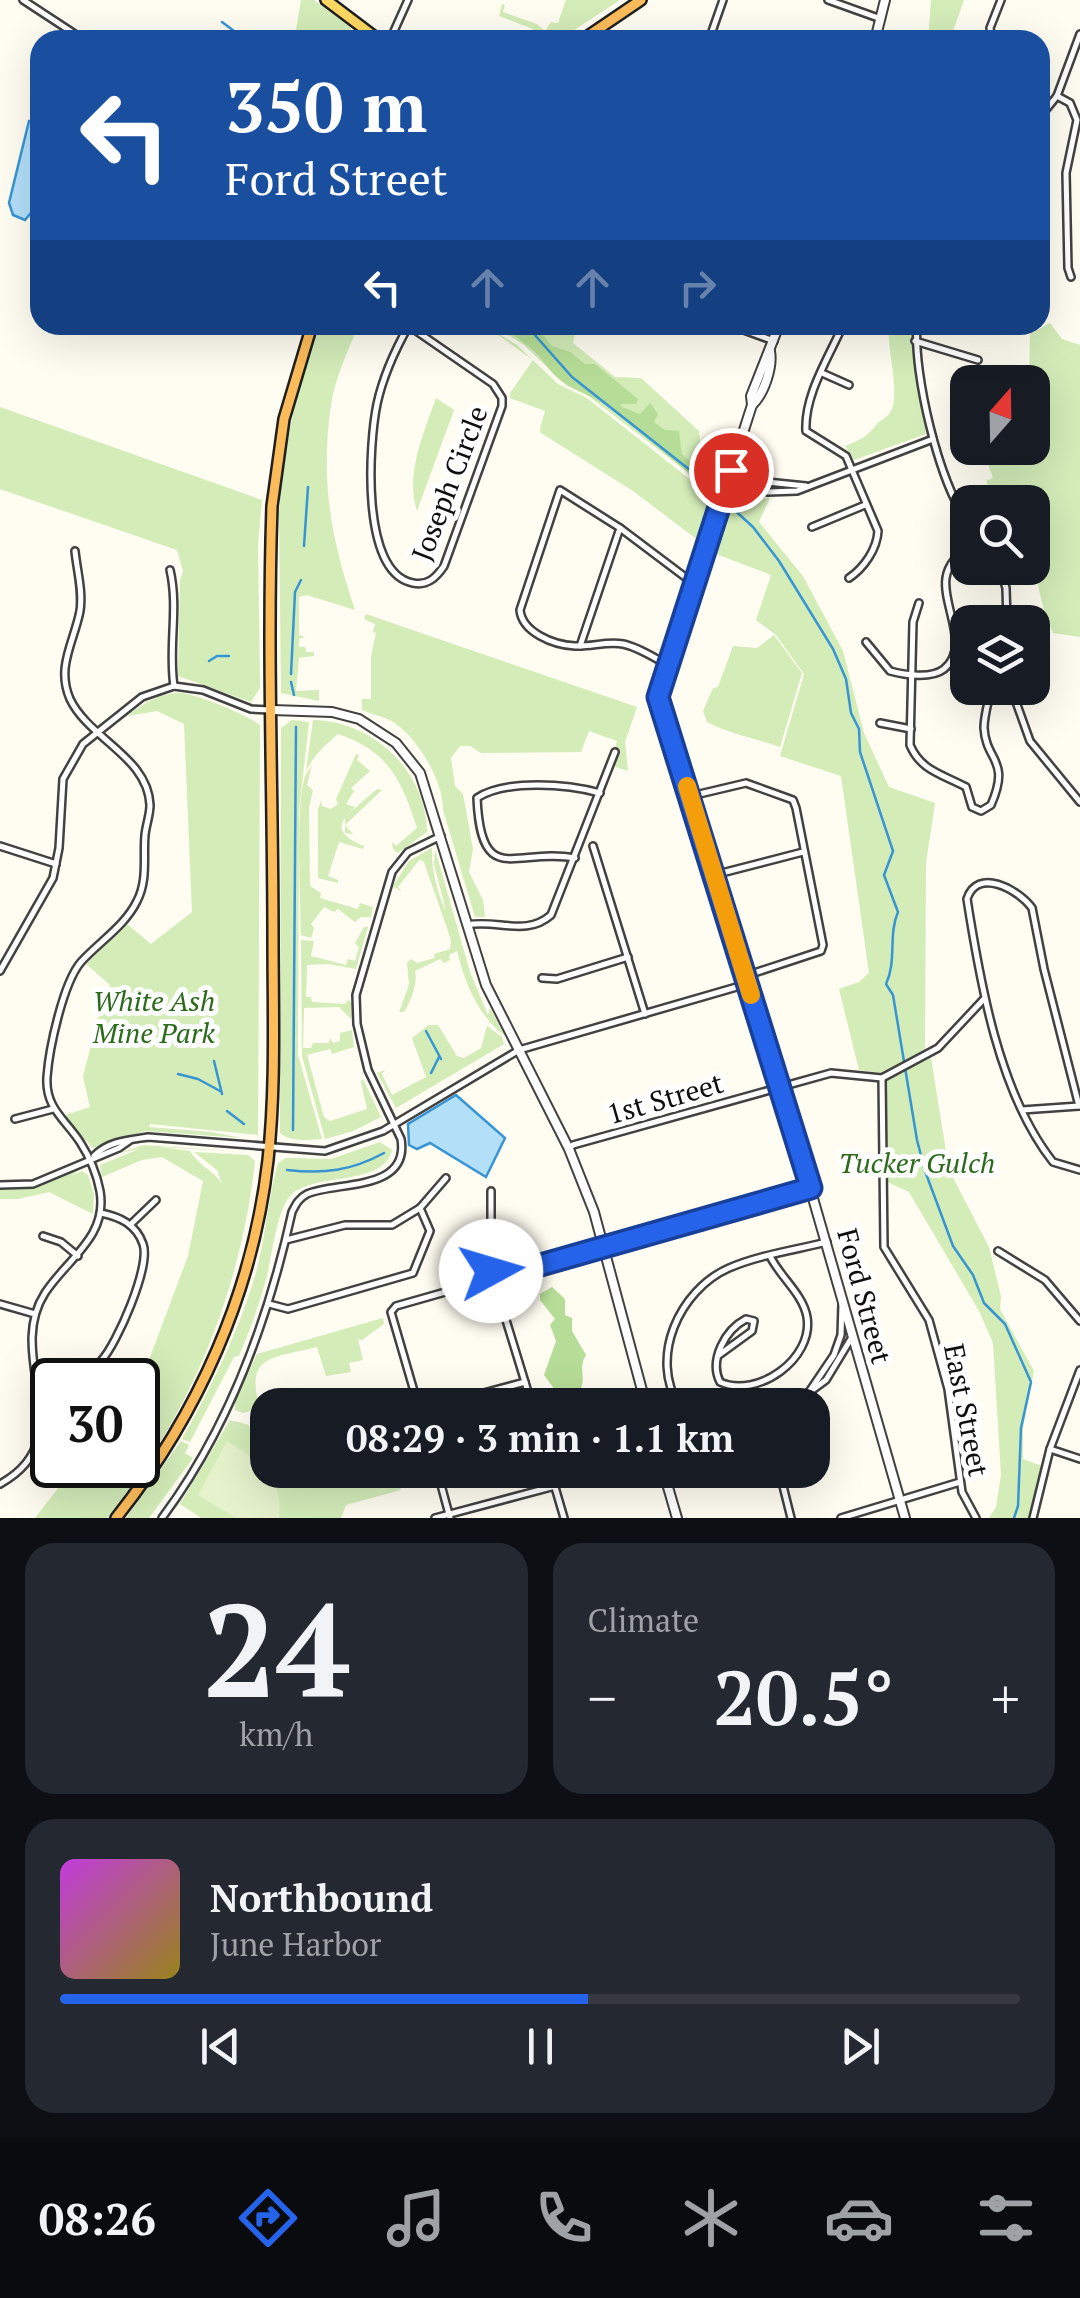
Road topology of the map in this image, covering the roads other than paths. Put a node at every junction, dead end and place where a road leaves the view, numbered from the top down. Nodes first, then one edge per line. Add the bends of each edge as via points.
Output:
1 (23, 0) edge
2 (326, 0) edge
3 (408, 0) edge
4 (641, 0) edge
5 (723, 0) edge
6 (828, 0) edge
7 (885, 0) edge
8 (1001, 0) edge
9 (881, 18) junction
10 (69, 30) edge
11 (366, 30) edge
12 (394, 30) edge
13 (597, 30) edge
14 (712, 30) edge
15 (878, 30) edge
16 (990, 30) edge
17 (1080, 34) edge
18 (1056, 96) junction
19 (1050, 104) edge
20 (1071, 277) dead end
21 (309, 335) edge
22 (404, 335) edge
23 (423, 335) edge
24 (758, 335) edge
25 (776, 335) edge
26 (839, 335) edge
27 (916, 335) edge
28 (774, 341) junction
29 (916, 341) junction
30 (978, 360) dead end
31 (822, 372) junction
32 (848, 386) dead end
33 (933, 439) junction
34 (853, 470) junction
35 (730, 475) junction
36 (950, 486) edge
37 (865, 505) junction
38 (812, 527) dead end
39 (620, 528) junction
40 (75, 551) dead end
41 (170, 570) dead end
42 (950, 570) edge
43 (849, 578) dead end
44 (693, 583) junction
45 (918, 603) dead end
46 (866, 642) dead end
47 (580, 646) junction
48 (666, 664) junction
49 (912, 674) junction
50 (174, 686) junction
51 (988, 705) edge
52 (1017, 705) edge
53 (272, 710) junction
54 (880, 723) dead end
55 (911, 729) junction
56 (95, 733) junction
57 (616, 752) dead end
58 (143, 761) dead end
59 (136, 768) junction
60 (600, 792) junction
61 (690, 796) junction
62 (1080, 802) edge
63 (440, 836) junction
64 (0, 846) edge
65 (593, 846) dead end
66 (803, 852) junction
67 (575, 858) junction
68 (56, 864) junction
69 (713, 876) junction
70 (140, 894) junction
71 (148, 898) dead end
72 (467, 926) junction
73 (628, 958) junction
74 (0, 971) edge
75 (542, 978) dead end
76 (746, 980) junction
77 (983, 1000) junction
78 (645, 1014) junction
79 (519, 1050) junction
80 (882, 1078) junction
81 (781, 1086) junction
82 (1080, 1106) edge
83 (53, 1108) junction
84 (1022, 1110) junction
85 (15, 1119) dead end
86 (396, 1123) junction
87 (269, 1148) junction
88 (569, 1149) junction
89 (92, 1158) junction
90 (1080, 1170) edge
91 (446, 1178) dead end
92 (0, 1185) edge
93 (811, 1188) junction
94 (492, 1191) dead end
95 (156, 1200) dead end
96 (420, 1208) junction
97 (101, 1213) junction
98 (130, 1225) junction
99 (43, 1236) dead end
100 (286, 1240) junction
101 (826, 1242) junction
102 (606, 1246) junction
103 (998, 1251) dead end
104 (78, 1256) junction
105 (770, 1256) junction
106 (494, 1278) junction
107 (843, 1302) junction
108 (0, 1304) edge
109 (269, 1304) junction
110 (35, 1314) junction
111 (1080, 1321) edge
112 (852, 1337) junction
113 (719, 1355) junction
114 (32, 1358) edge
115 (103, 1358) edge
116 (1080, 1370) edge
117 (525, 1382) junction
118 (413, 1388) edge
119 (503, 1388) edge
120 (527, 1388) edge
121 (642, 1388) edge
122 (672, 1388) edge
123 (812, 1388) edge
124 (815, 1388) edge
125 (1050, 1449) junction
126 (30, 1456) edge
127 (1080, 1459) edge
128 (960, 1482) junction
129 (0, 1484) edge
130 (441, 1488) edge
131 (548, 1488) edge
132 (556, 1488) edge
133 (668, 1488) edge
134 (784, 1488) edge
135 (900, 1500) junction
136 (449, 1516) edge
137 (116, 1518) edge
138 (162, 1518) edge
139 (435, 1518) edge
140 (564, 1518) edge
141 (677, 1518) edge
142 (792, 1518) edge
143 (841, 1518) edge
144 (905, 1518) edge
145 (976, 1518) edge
146 (1033, 1518) edge

1 - 10 street
2 - 11 main road
3 - 12 street
4 - 13 highway
5 - 14 street
6 - 9 street
7 - 9 street
8 - 16 street
9 - 15 street
17 - 18 street
18 - 19 street
18 - 20 street via 1070,103 1076,120 1066,174
21 - 53 highway via 276,464
22 - 23 street, Joseph Circle via 377,404 372,497 390,569 416,584 438,576 444,566 502,406 493,384
24 - 28 street
25 - 28 street, Ford Street
26 - 31 street
27 - 29 street
28 - 35 street, Ford Street
29 - 30 street
29 - 33 street
31 - 32 street
31 - 34 street via 806,432 846,456
33 - 34 street
33 - 36 street
34 - 35 street via 783,493
34 - 37 street
35 - 44 street, Ford Street
37 - 38 street
37 - 43 street via 878,537
39 - 44 street
39 - 47 street
39 - 47 street via 560,490 521,621 528,630
40 - 56 street via 81,595 66,682 71,701
41 - 50 street
42 - 49 street via 952,661 938,673
44 - 48 street, Ford Street
45 - 49 street
46 - 49 street via 890,671
47 - 48 street via 630,645
48 - 61 street, Ford Street via 658,697
49 - 55 street
50 - 53 street
50 - 56 street via 142,697
51 - 55 street via 984,727 999,780 984,811 972,808 966,787 921,765
52 - 62 street via 1030,741
53 - 63 street via 332,712 388,736 420,773
53 - 87 highway
54 - 55 street
56 - 59 street
56 - 68 street via 64,778
57 - 60 street
58 - 59 street
59 - 70 street via 150,806
60 - 67 street
60 - 67 street via 499,787 477,798 478,824 492,854
61 - 66 street via 746,783 793,800
61 - 69 street, Ford Street
63 - 72 street
63 - 86 street via 408,852 392,872 356,996 362,1052
64 - 68 street
65 - 73 street
66 - 69 street
66 - 76 street via 821,951
67 - 72 street via 544,921 530,927
68 - 74 street
69 - 76 street, Ford Street
70 - 71 street
70 - 83 street via 73,972 48,1072
72 - 79 street
73 - 75 street
73 - 78 street
76 - 78 street
76 - 81 street, Ford Street
77 - 80 street via 938,1048
77 - 82 street via 967,899 981,882 991,882 1032,908
77 - 84 street
78 - 79 street
79 - 86 street
79 - 88 street
80 - 81 street, 1st Street via 832,1073
80 - 128 street, East Street via 884,1247 929,1320 948,1390
81 - 88 street, 1st Street
81 - 93 street, Ford Street
82 - 84 street
83 - 85 street
83 - 89 street
84 - 90 street via 1053,1162
86 - 87 street via 325,1152
86 - 100 street via 403,1148 398,1162 372,1181 301,1198
87 - 89 street via 162,1138 129,1141
87 - 137 highway via 251,1252 221,1341 179,1427
88 - 102 street
89 - 92 street via 34,1184
89 - 97 street
91 - 96 street
93 - 101 street, Ford Street
93 - 102 street
94 - 106 street
95 - 98 street
96 - 100 street via 392,1225 344,1226
96 - 109 street via 430,1231 413,1273 291,1308
97 - 98 street
97 - 104 street
98 - 115 street via 144,1250 140,1278
99 - 104 street
100 - 109 street
101 - 105 street
101 - 107 street, Ford Street
102 - 106 street
102 - 121 street
103 - 111 street via 1045,1280
104 - 110 street
105 - 113 street via 804,1308 803,1343 772,1377 735,1387 717,1377
105 - 122 street via 718,1274 681,1312 666,1352
106 - 117 street
106 - 118 street via 391,1312
107 - 112 street, Ford Street
107 - 123 street via 834,1355
108 - 110 street
109 - 138 street via 201,1461
110 - 114 street
112 - 124 street
112 - 135 street, Ford Street
113 - 113 street via 752,1331 754,1321 736,1324
116 - 125 street
117 - 119 street
117 - 120 street
125 - 127 street
125 - 146 street
126 - 129 street
128 - 135 street
128 - 145 street, East Street
130 - 136 street
131 - 136 street
132 - 140 street
133 - 141 street
134 - 142 street
135 - 143 street
135 - 144 street, Ford Street
136 - 139 street

